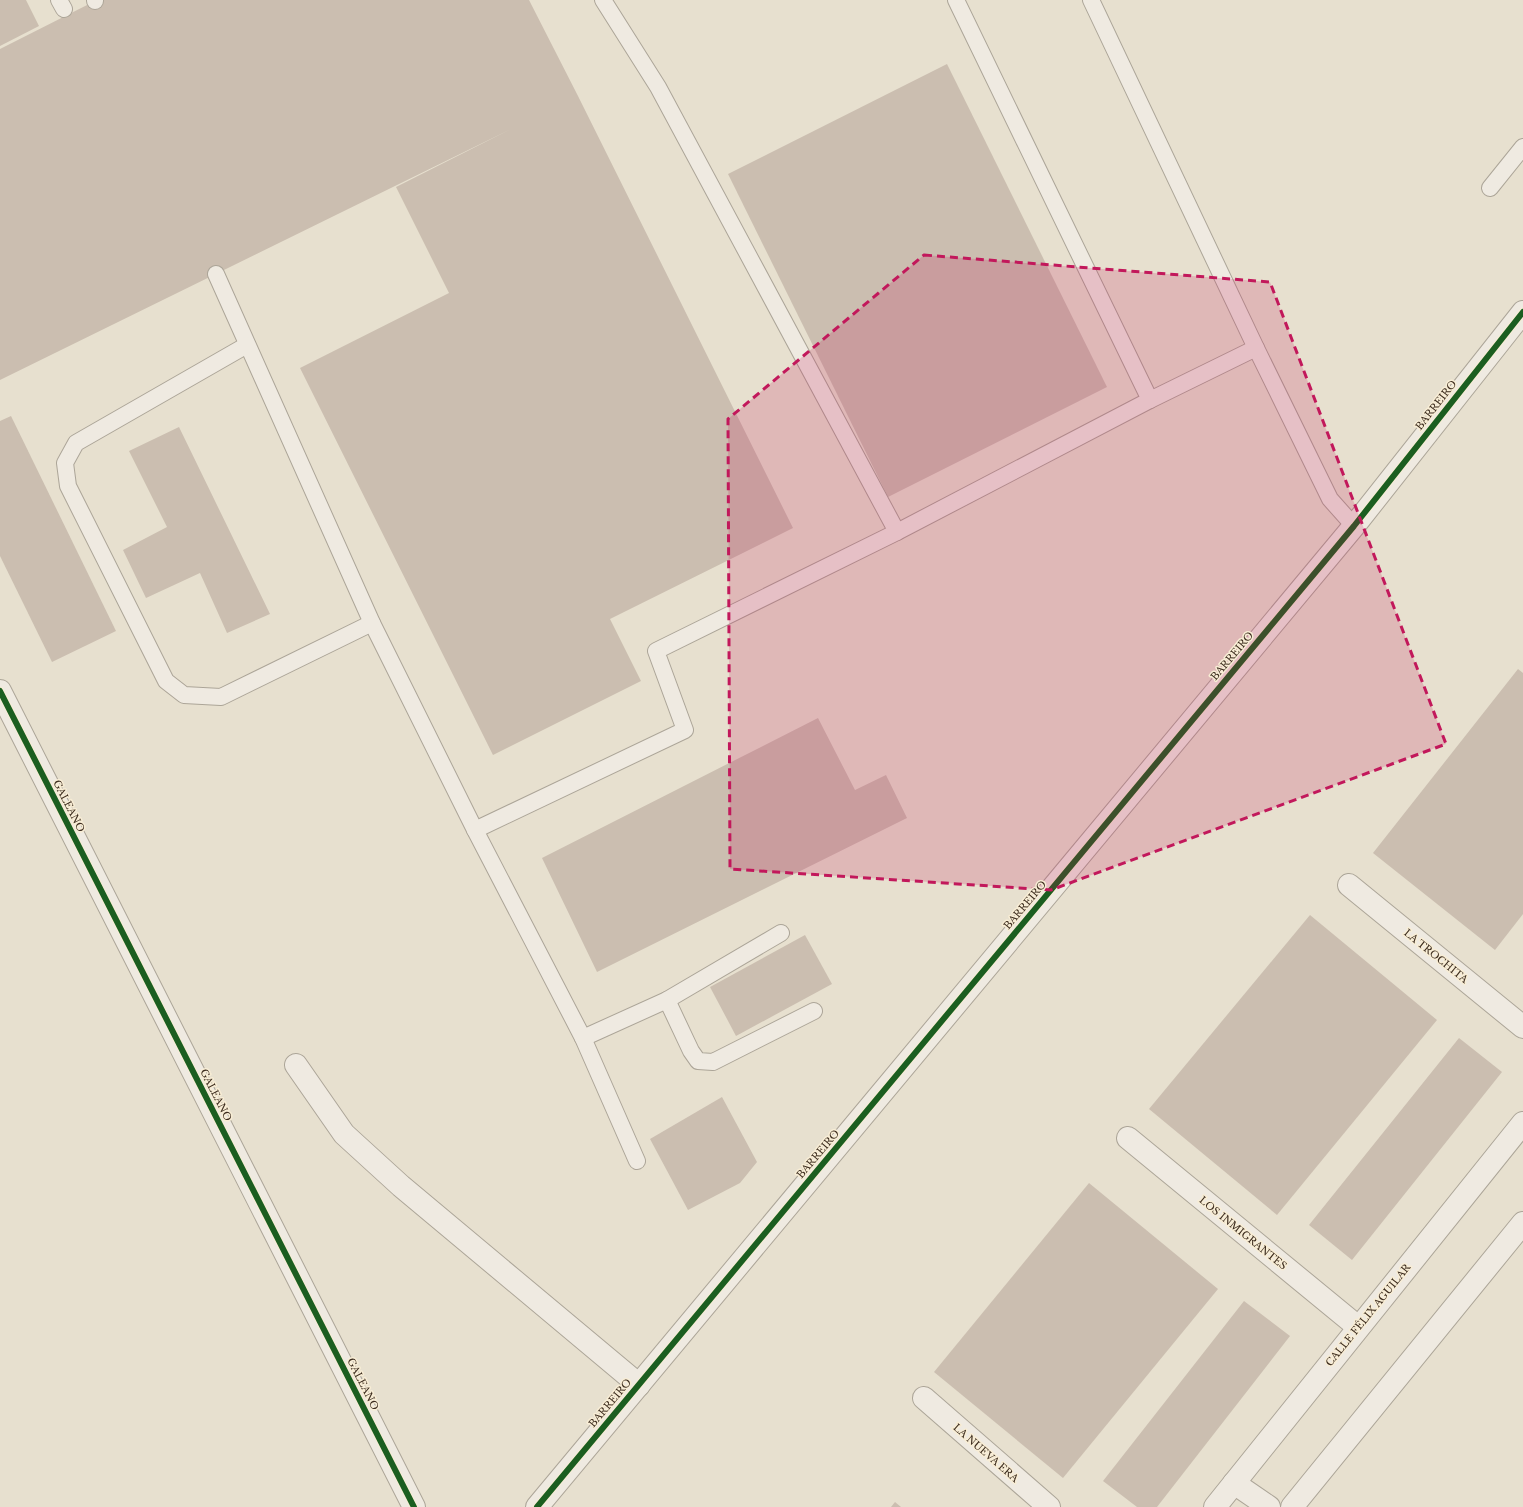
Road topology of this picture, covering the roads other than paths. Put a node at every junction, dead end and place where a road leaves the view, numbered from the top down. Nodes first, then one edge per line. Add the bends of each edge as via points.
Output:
1 (603, 0) edge
2 (956, 0) edge
3 (1091, 0) edge
4 (1523, 147) edge
5 (1490, 188) dead end
6 (216, 274) dead end
7 (1523, 312) edge
8 (247, 345) junction
9 (1256, 348) junction
10 (1150, 400) junction
11 (1354, 526) junction
12 (897, 532) junction
13 (372, 623) junction
14 (0, 691) edge
15 (475, 830) junction
16 (1349, 886) dead end
17 (781, 934) dead end
18 (667, 1000) junction
19 (814, 1011) dead end
20 (1523, 1027) edge
21 (583, 1038) junction
22 (296, 1064) dead end
23 (1523, 1123) edge
24 (1128, 1138) dead end
25 (637, 1161) dead end
26 (1523, 1224) edge
27 (1358, 1327) junction
28 (639, 1385) junction
29 (924, 1398) dead end
30 (1234, 1483) junction
31 (414, 1507) edge
32 (537, 1507) edge
33 (1049, 1507) edge
34 (1215, 1507) edge
35 (1269, 1507) edge
36 (1292, 1507) edge

1 - 12 lane via 658,87
2 - 10 lane
3 - 9 lane
4 - 5 lane
6 - 8 lane
7 - 11 street, BARREIRO
8 - 13 lane
8 - 13 lane via 76,443 64,463 68,486 166,680 184,694 221,696
9 - 10 lane
9 - 11 lane via 1330,499
10 - 12 lane
11 - 28 street, BARREIRO
12 - 15 lane via 656,651 686,730
13 - 15 lane
14 - 31 street, GALEANO
15 - 21 lane
16 - 20 street, LA TROCHITA
17 - 18 lane
18 - 19 lane via 698,1061 713,1062
18 - 21 lane
21 - 25 lane
22 - 28 street via 344,1134 402,1186
23 - 27 street, CALLE FÉLIX AGUILAR
24 - 27 street, LOS INMIGRANTES
26 - 36 street
27 - 30 street, CALLE FÉLIX AGUILAR
28 - 32 street, BARREIRO
29 - 33 street, LA NUEVA ERA
30 - 34 street, CALLE FÉLIX AGUILAR
30 - 35 street

